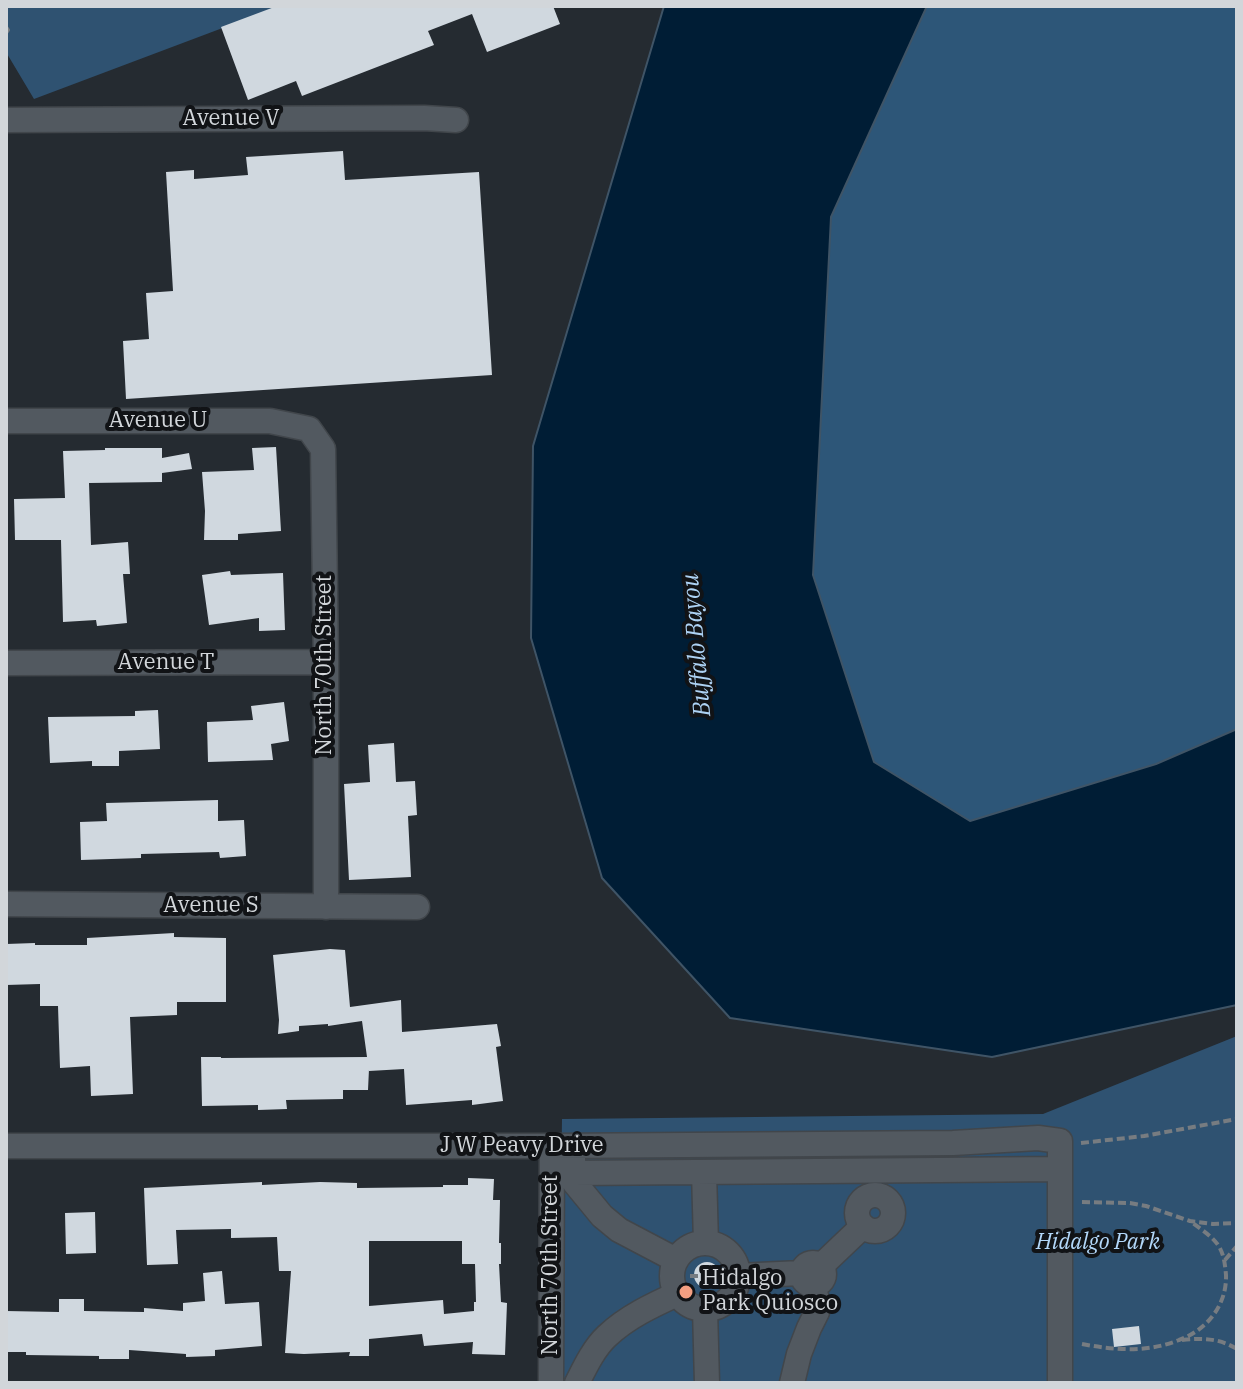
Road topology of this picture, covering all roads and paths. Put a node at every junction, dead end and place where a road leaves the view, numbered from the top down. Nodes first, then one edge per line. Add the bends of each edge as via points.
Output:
1 (6, 120) edge
2 (456, 120) dead end
3 (6, 421) edge
4 (309, 429) joint
5 (326, 662) junction
6 (6, 663) edge
7 (6, 904) edge
8 (326, 907) junction
9 (417, 907) dead end
10 (1237, 1119) edge
11 (1049, 1139) junction
12 (6, 1146) edge
13 (562, 1146) junction
14 (1060, 1169) junction
15 (704, 1172) junction
16 (574, 1173) junction
17 (1060, 1202) junction
18 (1190, 1221) junction
19 (1237, 1223) edge
20 (863, 1226) dead end
21 (706, 1243) junction
22 (1237, 1246) edge
23 (1225, 1260) junction
24 (811, 1275) junction
25 (737, 1276) junction
26 (675, 1277) junction
27 (705, 1309) junction
28 (1060, 1340) junction
29 (1180, 1340) junction
30 (1237, 1349) edge
31 (551, 1383) edge
32 (577, 1383) edge
33 (707, 1383) edge
34 (792, 1383) edge
35 (1060, 1383) edge

1 - 2 street, Avenue V
3 - 4 street, Avenue U via 270,421
4 - 5 street, North 70th Street via 323,449
5 - 6 street, Avenue T
5 - 8 street, North 70th Street
7 - 8 street, Avenue S
8 - 9 street, Avenue S
10 - 11 path via 1083,1144
11 - 13 street, J W Peavy Drive
11 - 14 street
12 - 13 street, J W Peavy Drive
13 - 16 street
13 - 31 street, North 70th Street
14 - 15 street
14 - 17 street
15 - 16 street
15 - 21 street
16 - 26 street via 574,1182 602,1216
17 - 18 path via 1130,1203
17 - 28 street
18 - 19 path
18 - 23 path via 1218,1245
20 - 24 street
21 - 25 street via 726,1251
21 - 26 street via 682,1253
22 - 23 path
23 - 29 path via 1226,1283 1214,1314
24 - 25 street
24 - 34 street via 817,1312
25 - 26 path
25 - 27 street via 726,1301
26 - 27 street via 684,1302
26 - 32 street via 647,1308 606,1336
27 - 33 street
28 - 29 path via 1112,1349
28 - 35 street
29 - 30 path via 1223,1341

